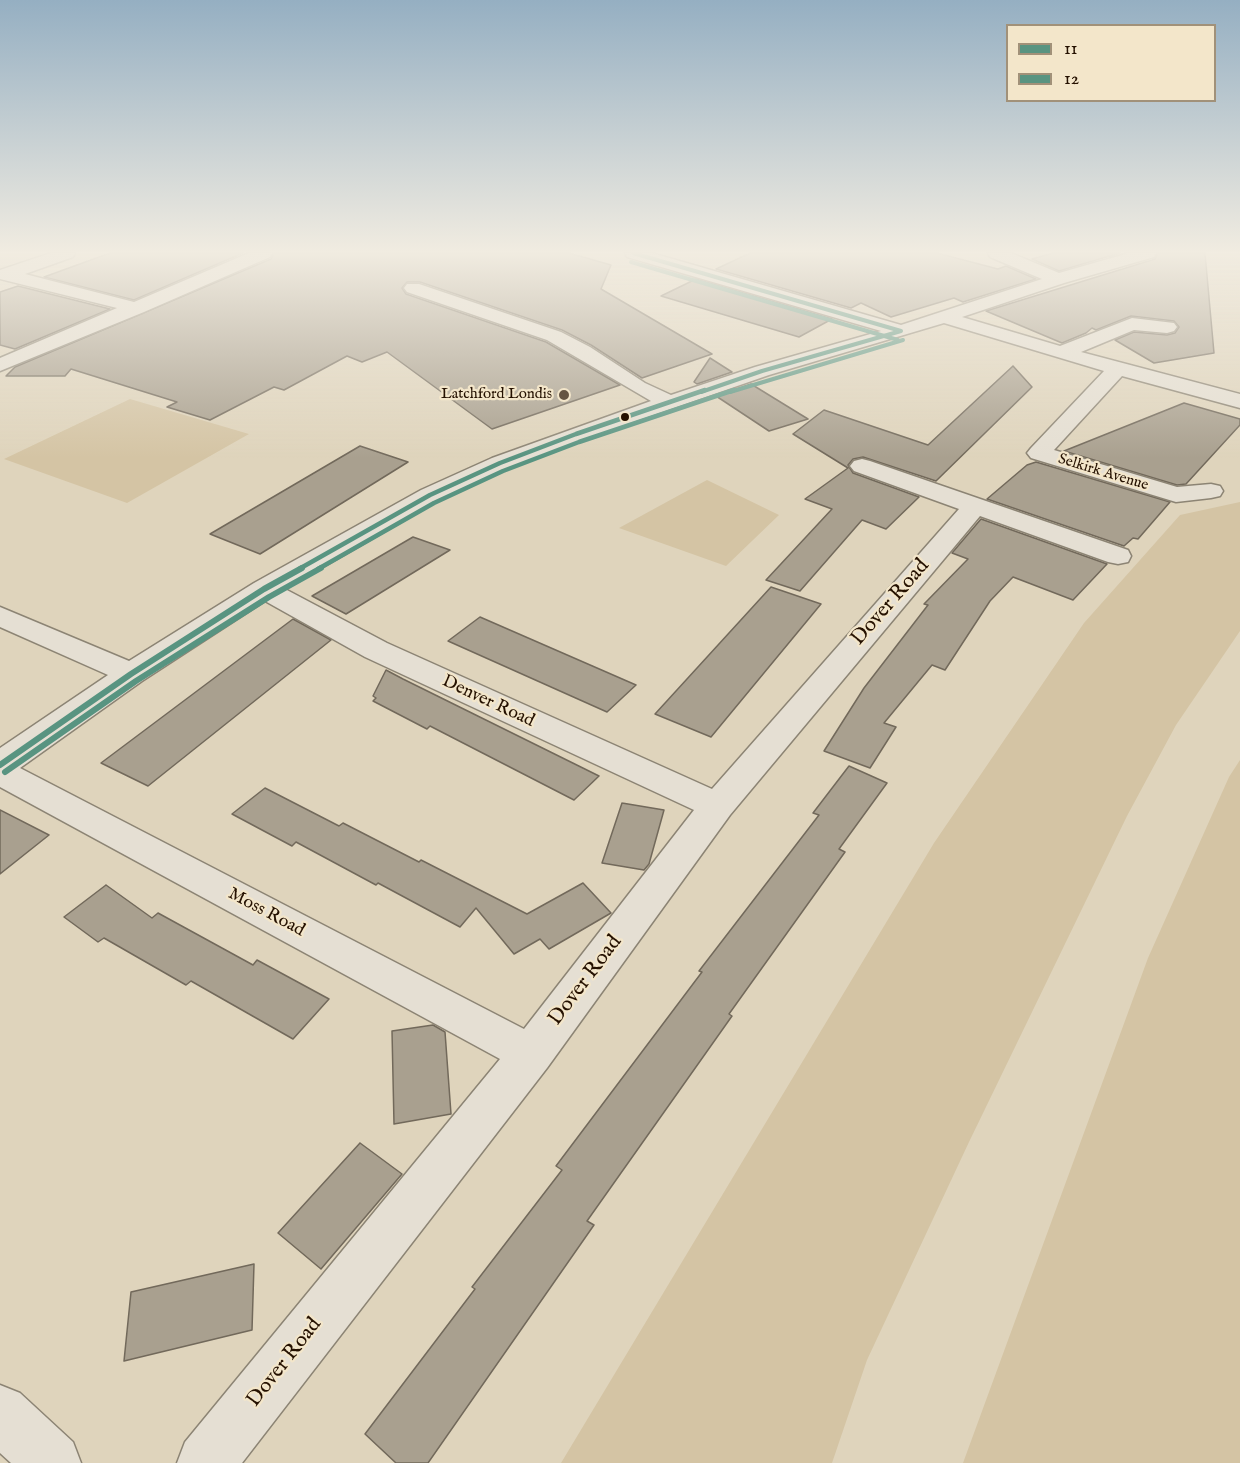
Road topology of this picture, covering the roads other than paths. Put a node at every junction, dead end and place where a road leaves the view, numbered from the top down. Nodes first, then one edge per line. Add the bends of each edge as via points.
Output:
1 (105, 321) edge
2 (509, 321) edge
3 (871, 321) edge
4 (930, 321) edge
5 (958, 321) edge
6 (1167, 327) dead end
7 (901, 331) junction
8 (1062, 352) junction
9 (0, 365) edge
10 (1118, 369) junction
11 (1229, 382) dead end
12 (1208, 393) junction
13 (1240, 401) edge
14 (669, 402) junction
15 (862, 466) dead end
16 (1211, 491) dead end
17 (975, 506) junction
18 (1118, 556) dead end
19 (264, 589) junction
20 (0, 616) edge
21 (131, 674) junction
22 (0, 765) edge
23 (0, 772) edge
24 (717, 806) junction
25 (531, 1054) junction
26 (0, 1413) edge
27 (52, 1463) edge
28 (206, 1463) edge

1 - 9 street
2 - 14 street via 554,336
3 - 7 street
4 - 7 street
5 - 8 street
6 - 8 street via 1132,324
7 - 14 street
8 - 10 street
10 - 12 street
10 - 16 street, Selkirk Avenue via 1039,453 1176,495
11 - 12 street
12 - 13 street
14 - 19 street via 500,463 430,495
15 - 17 street
17 - 18 street
17 - 24 street, Dover Road
19 - 21 street
19 - 24 street, Denver Road via 376,650
20 - 21 street
21 - 22 street
23 - 25 street, Moss Road
24 - 25 street, Dover Road
25 - 28 street, Dover Road
26 - 27 street

